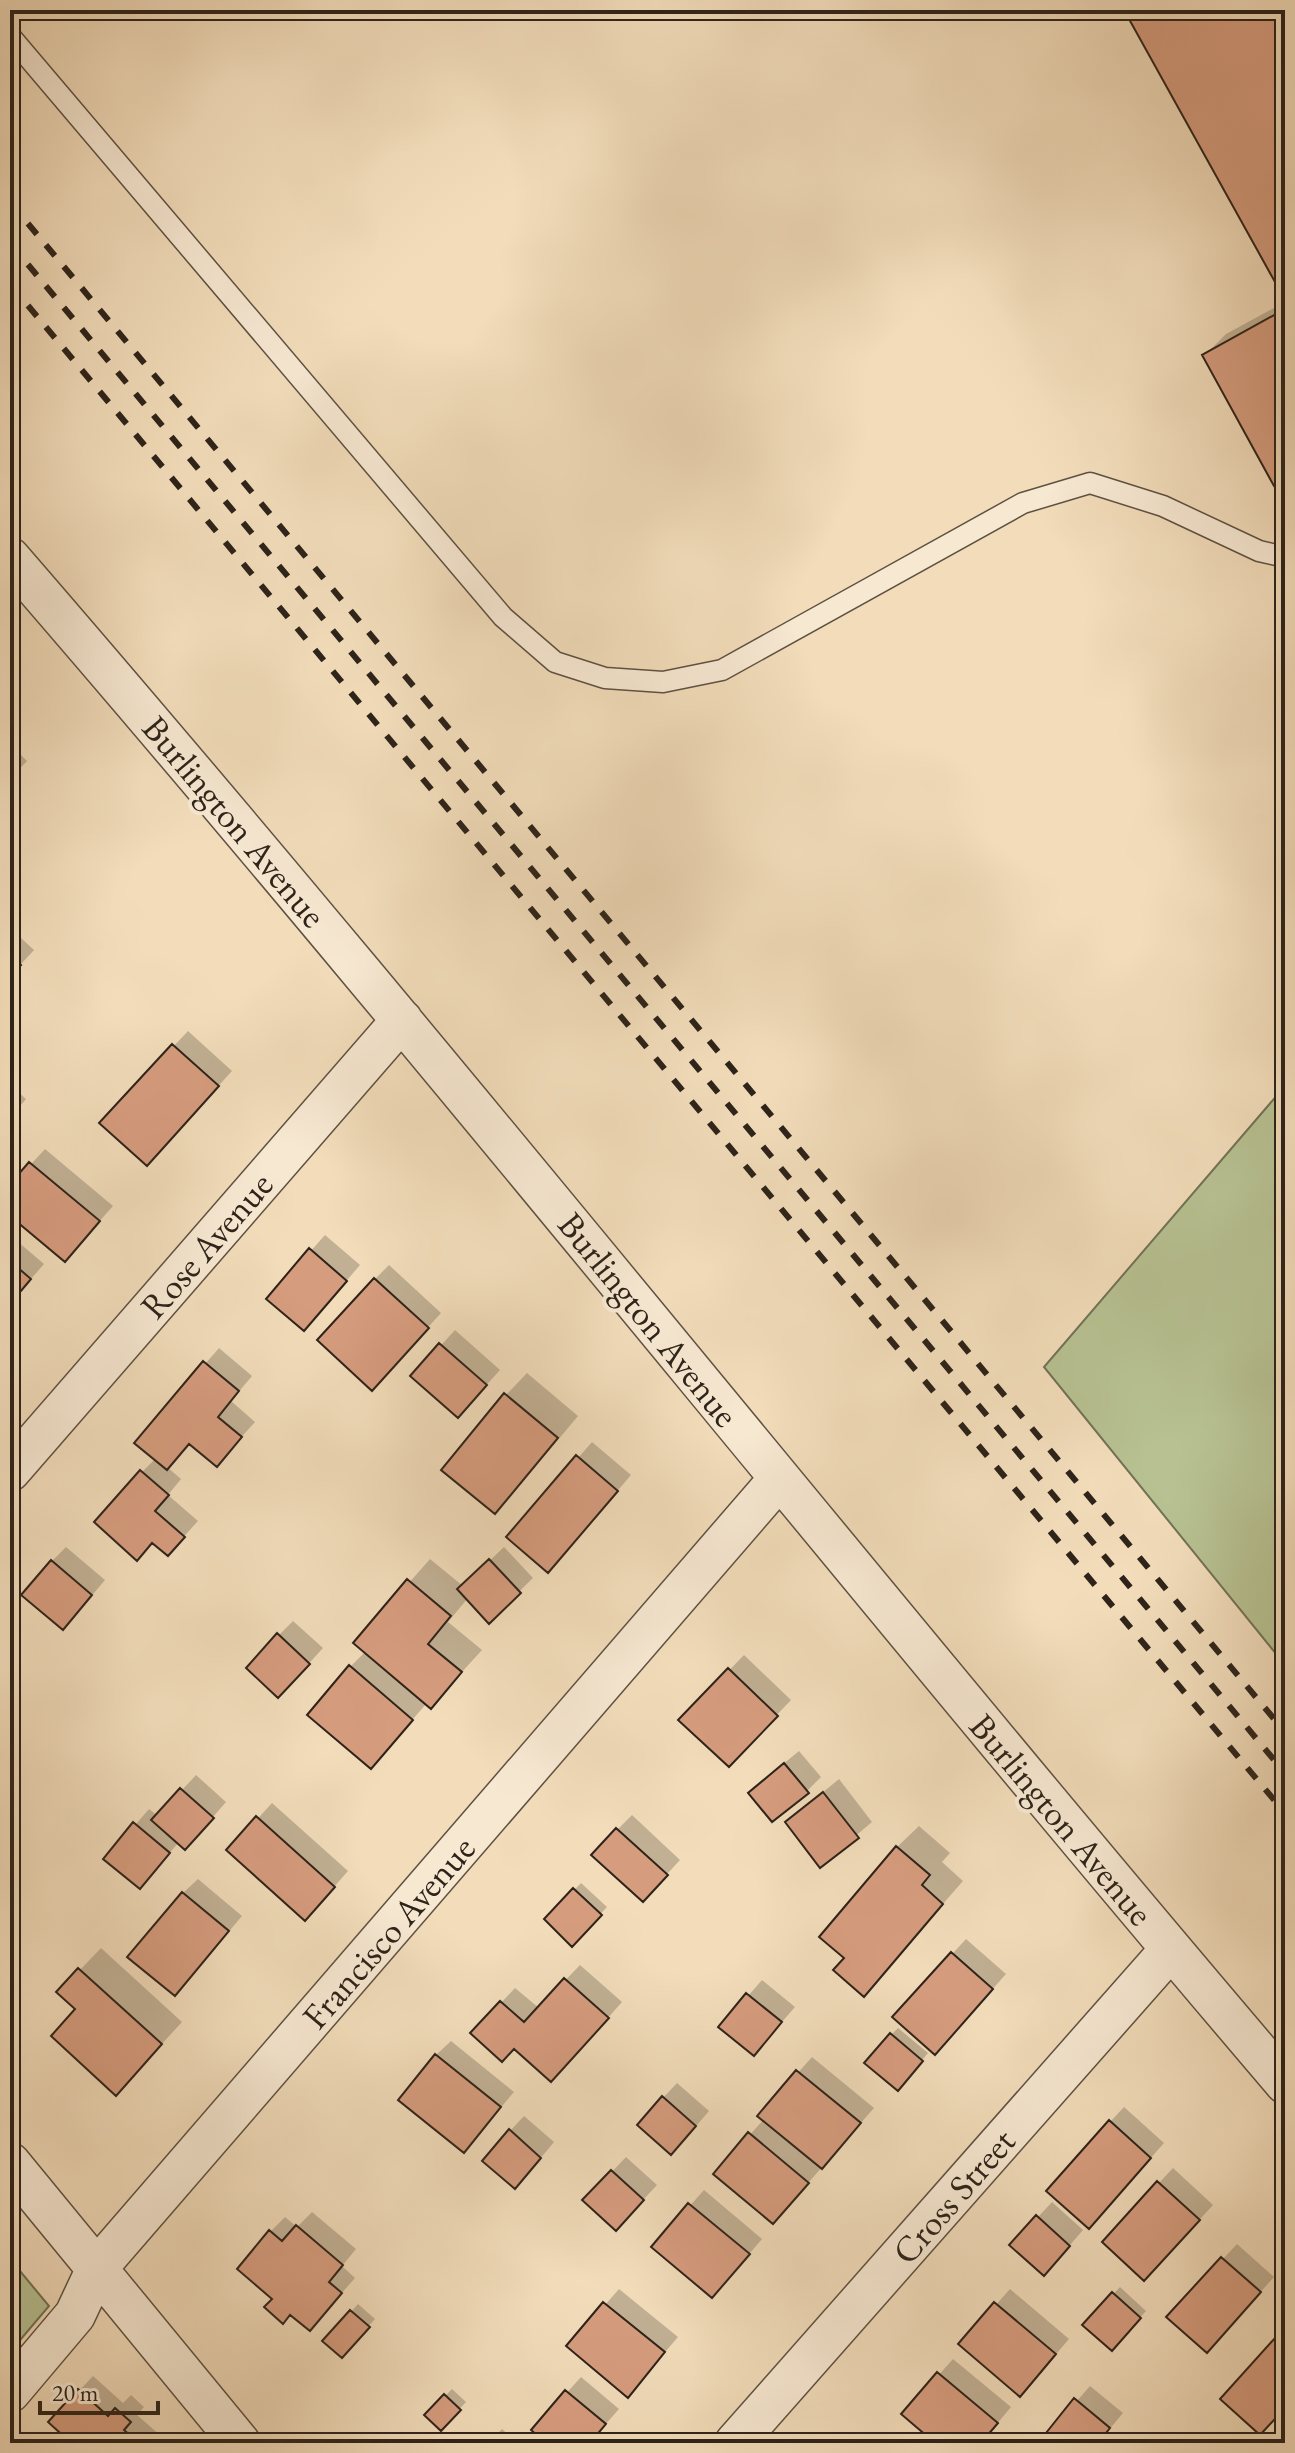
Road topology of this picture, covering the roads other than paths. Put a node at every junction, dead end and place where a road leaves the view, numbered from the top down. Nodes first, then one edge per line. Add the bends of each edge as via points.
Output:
1 (10, 36) edge
2 (1285, 557) edge
3 (10, 558) edge
4 (402, 1020) junction
5 (10, 1471) edge
6 (779, 1479) junction
7 (1171, 1949) junction
8 (1285, 2083) edge
9 (10, 2163) edge
10 (97, 2268) junction
11 (10, 2392) edge
12 (240, 2443) edge
13 (735, 2443) edge

1 - 2 lane via 503,617 555,662 605,678 663,682 722,670 1023,503 1090,483 1163,506 1259,551
3 - 4 street, Burlington Avenue
4 - 5 street, Rose Avenue
4 - 6 street, Burlington Avenue
6 - 7 street, Burlington Avenue
6 - 10 street, Francisco Avenue
7 - 8 street, Burlington Avenue
7 - 13 street, Cross Street
9 - 10 street
10 - 11 street, Francisco Avenue via 75,2315
10 - 12 street

